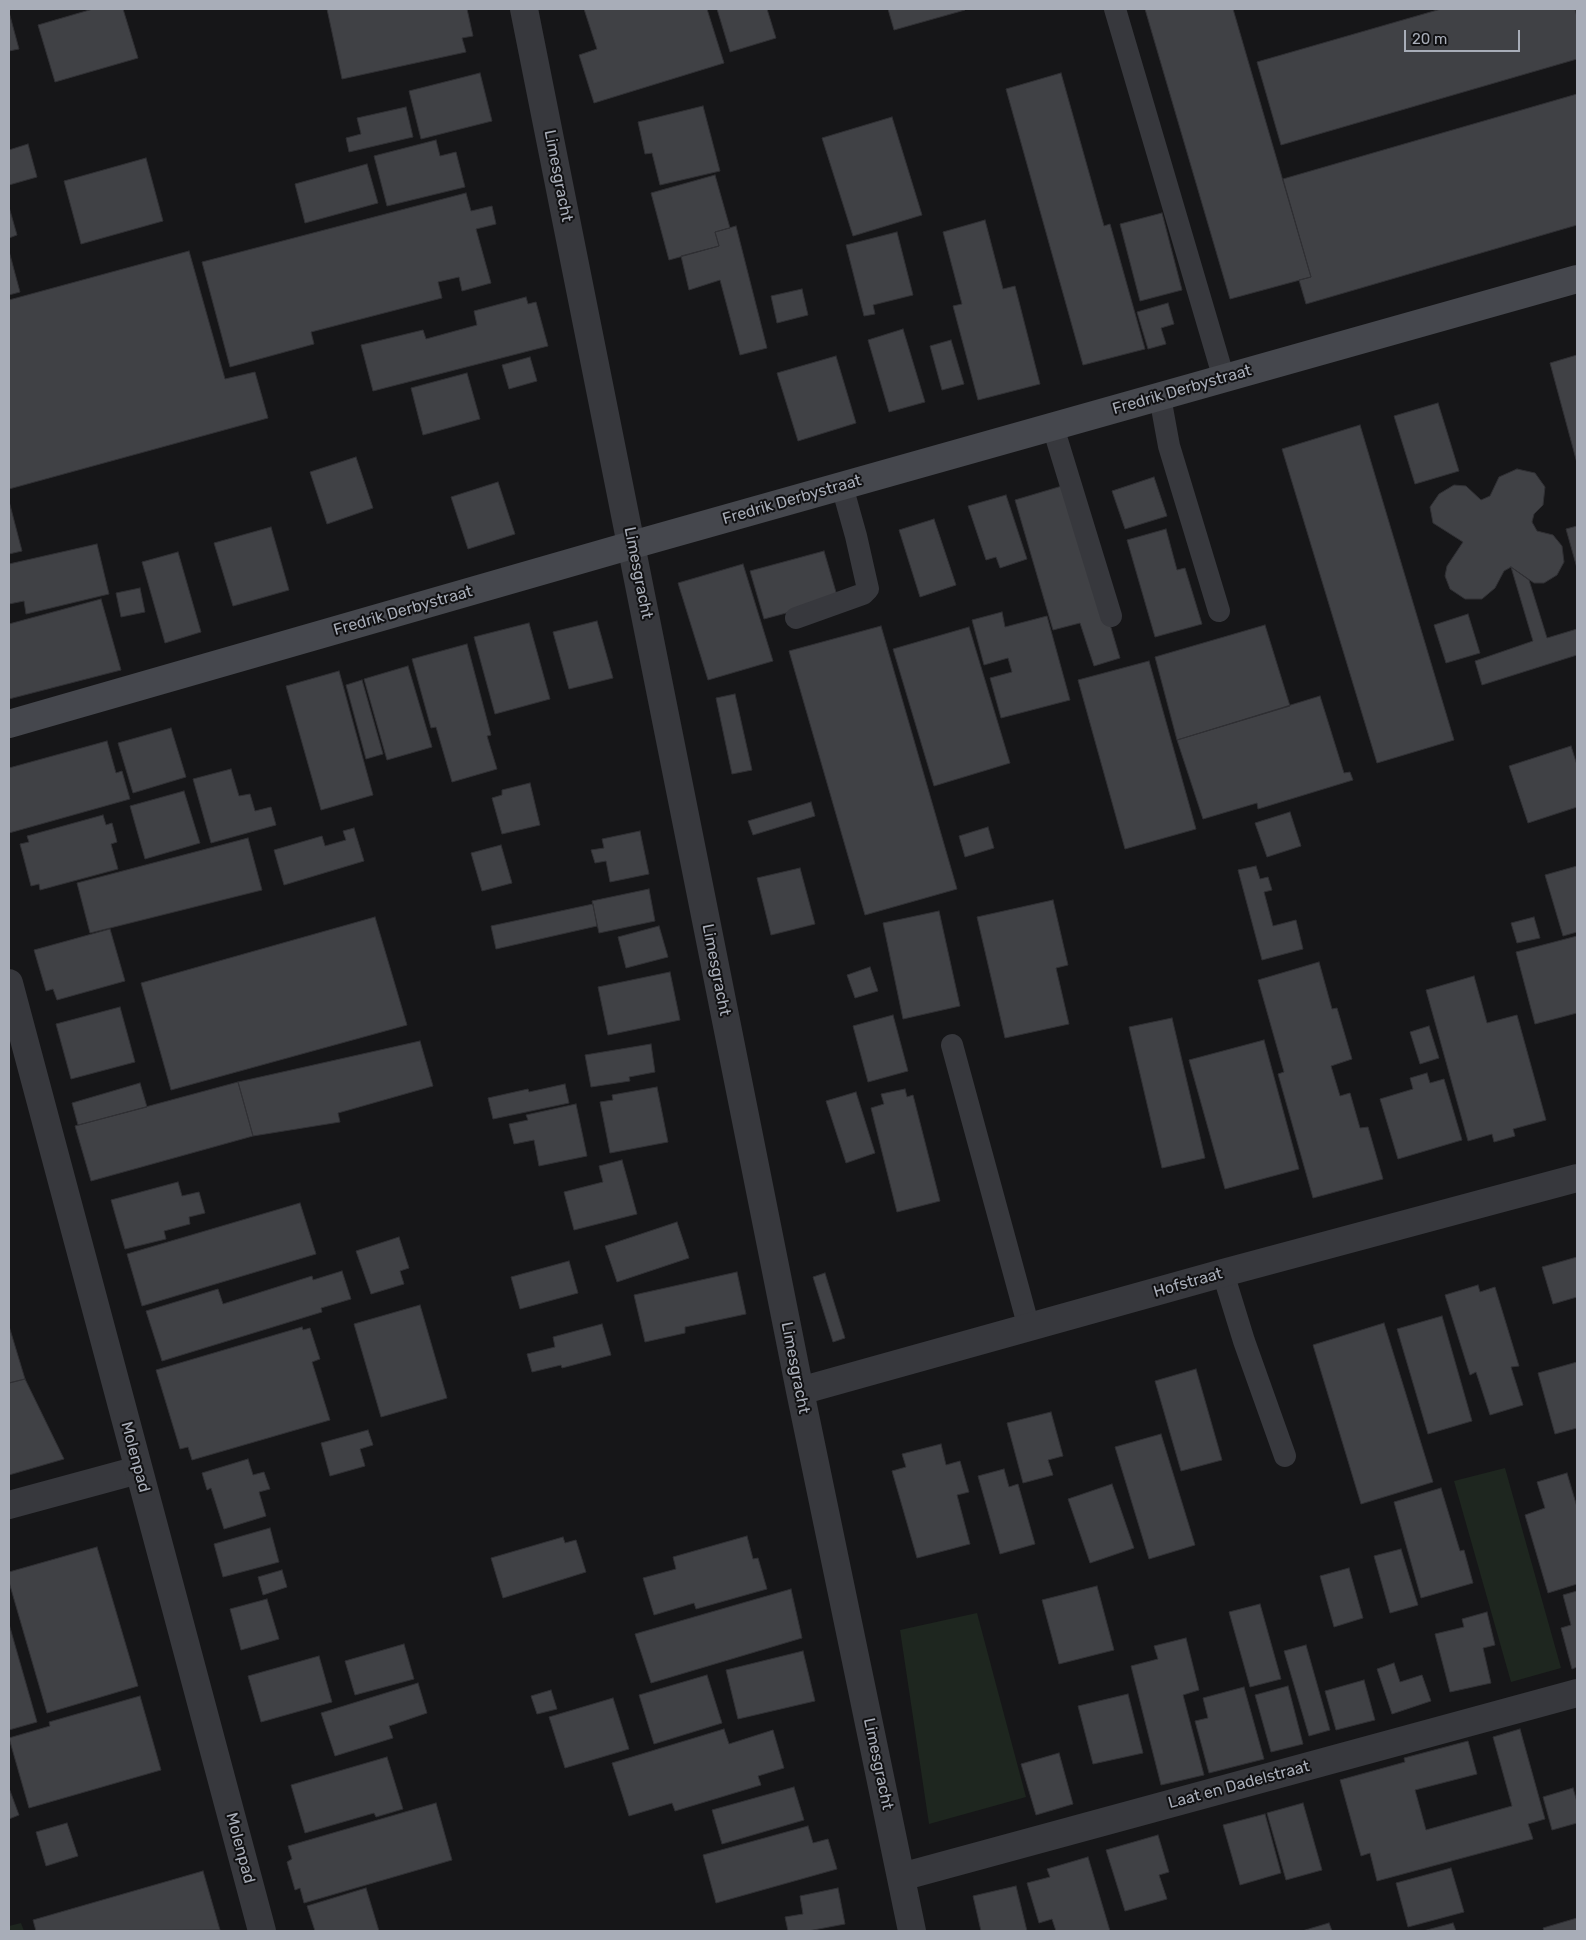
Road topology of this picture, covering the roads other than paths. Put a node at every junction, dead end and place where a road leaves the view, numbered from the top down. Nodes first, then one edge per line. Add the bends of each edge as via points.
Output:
1 (524, 9) edge
2 (1115, 9) edge
3 (1577, 279) edge
4 (1224, 379) junction
5 (1160, 397) junction
6 (1053, 427) junction
7 (842, 486) junction
8 (632, 545) junction
9 (1219, 611) dead end
10 (1111, 616) dead end
11 (796, 618) dead end
12 (9, 724) edge
13 (9, 983) edge
14 (952, 1046) dead end
15 (1577, 1178) edge
16 (1223, 1273) junction
17 (1029, 1328) junction
18 (800, 1391) junction
19 (1285, 1456) dead end
20 (138, 1470) junction
21 (9, 1505) edge
22 (1577, 1693) edge
23 (901, 1878) junction
24 (262, 1931) edge
25 (912, 1931) edge

1 - 8 street, Limesgracht
2 - 4 lane
3 - 4 main road, Fredrik Derbystraat
4 - 5 main road, Fredrik Derbystraat
5 - 6 main road, Fredrik Derbystraat
5 - 9 lane via 1169,446
6 - 7 main road, Fredrik Derbystraat
6 - 10 lane
7 - 8 main road, Fredrik Derbystraat
7 - 11 lane via 868,589 863,594
8 - 12 main road, Fredrik Derbystraat
8 - 18 street, Limesgracht
13 - 20 street, Molenpad
14 - 17 lane
15 - 16 street, Hofstraat
16 - 17 street, Hofstraat
16 - 19 lane
17 - 18 street, Hofstraat
18 - 23 street, Limesgracht
20 - 21 street
20 - 24 street, Molenpad
22 - 23 street, Laat en Dadelstraat
23 - 25 street, Limesgracht

